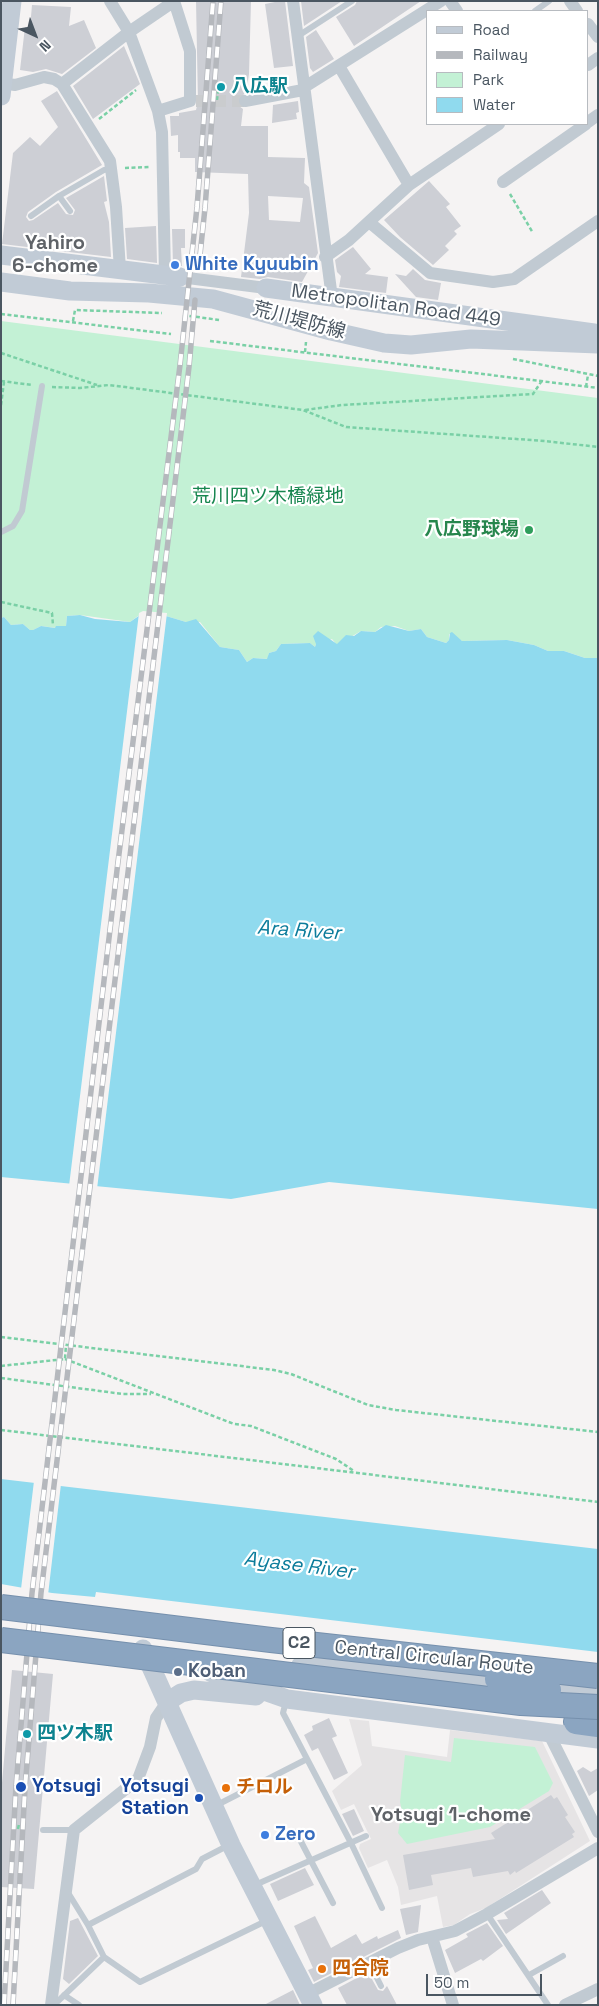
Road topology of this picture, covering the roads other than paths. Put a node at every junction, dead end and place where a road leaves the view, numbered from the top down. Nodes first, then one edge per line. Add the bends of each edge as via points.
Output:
1 (110, 1) edge
2 (293, 1) edge
3 (352, 1) edge
4 (441, 1) edge
5 (549, 1) edge
6 (174, 2) edge
7 (8, 5) edge
8 (427, 10) edge
9 (536, 10) edge
10 (426, 11) edge
11 (589, 25) edge
12 (129, 32) junction
13 (298, 36) junction
14 (598, 37) edge
15 (339, 66) junction
16 (62, 84) junction
17 (2, 88) edge
18 (303, 89) junction
19 (244, 101) tunnel mouth
20 (158, 112) junction
21 (498, 125) edge
22 (584, 125) edge
23 (111, 168) junction
24 (503, 182) road end
25 (409, 185) junction
26 (60, 196) junction
27 (70, 211) dead end
28 (31, 216) dead end
29 (598, 221) edge
30 (369, 222) junction
31 (1, 255) edge
32 (325, 257) junction
33 (120, 270) junction
34 (172, 276) junction
35 (1, 282) edge
36 (266, 288) joint
37 (332, 298) junction
38 (598, 333) edge
39 (598, 344) edge
40 (42, 386) road end
41 (1, 532) edge
42 (1, 1607) edge
43 (2, 1637) edge
44 (143, 1649) junction
45 (1, 1652) edge
46 (598, 1676) edge
47 (549, 1690) junction
48 (598, 1695) edge
49 (287, 1699) junction
50 (167, 1702) junction
51 (598, 1707) edge
52 (587, 1724) edge
53 (549, 1734) junction
54 (598, 1739) edge
55 (308, 1759) junction
56 (214, 1807) junction
57 (43, 1830) dead end
58 (74, 1830) junction
59 (296, 1832) dead end
60 (598, 1832) edge
61 (366, 1836) dead end
62 (351, 1842) junction
63 (231, 1845) junction
64 (598, 1848) edge
65 (311, 1860) junction
66 (251, 1886) junction
67 (66, 1890) junction
68 (333, 1903) dead end
69 (382, 1908) dead end
70 (487, 1914) junction
71 (268, 1919) junction
72 (88, 1925) junction
73 (432, 1936) junction
74 (563, 1956) dead end
75 (104, 1957) junction
76 (369, 1962) junction
77 (529, 1975) junction
78 (381, 1986) dead end
79 (598, 1989) edge
80 (64, 1995) junction
81 (310, 1999) edge
82 (52, 2005) edge
83 (79, 2005) edge
84 (453, 2005) edge
85 (548, 2005) edge
86 (565, 2005) edge

1 - 12 street
2 - 13 street
3 - 13 lane
4 - 8 street
5 - 9 lane
6 - 12 street
6 - 20 street via 190,51 193,101
7 - 17 main road
10 - 15 street
11 - 14 street
12 - 16 street
12 - 20 street
13 - 18 street
15 - 18 street
15 - 25 street
16 - 17 street via 44,77
16 - 23 street via 110,161
18 - 19 street
18 - 32 street
20 - 34 street via 164,140
21 - 25 street
22 - 24 street
23 - 26 lane
23 - 33 street
25 - 30 street
26 - 27 lane
26 - 28 lane
29 - 30 street via 514,279 494,282 430,273
30 - 32 street
31 - 33 main road
32 - 37 street
33 - 34 main road
34 - 36 street, Metropolitan Road 449
35 - 39 main road, 荒川堤防線 via 70,291 213,299 331,332 411,346 471,339
36 - 37 main road, Metropolitan Road 449
37 - 38 main road, Metropolitan Road 449
40 - 41 lane via 22,511 13,526
42 - 46 highway, Central Circular Route / C2, bridge
43 - 44 main road
43 - 45 street
43 - 47 highway, bridge via 92,1635 509,1680
43 - 51 highway, Central Circular Route / C2, bridge via 521,1703
43 - 52 highway
44 - 47 main road
44 - 49 main road
44 - 50 main road
47 - 48 main road
49 - 50 main road via 194,1690 181,1693
49 - 53 main road
49 - 55 lane via 283,1713
50 - 56 main road
50 - 58 street via 156,1718 138,1780
53 - 54 main road
53 - 60 street
55 - 56 lane
55 - 62 lane
56 - 63 main road
57 - 58 lane
58 - 67 street
59 - 65 lane
61 - 62 lane
62 - 65 lane
62 - 69 lane
63 - 66 main road
63 - 72 lane via 202,1859 196,1869
64 - 70 street
65 - 66 lane
65 - 68 lane
66 - 71 main road
67 - 72 lane
67 - 82 street
70 - 73 street via 455,1930
70 - 77 lane
71 - 75 lane via 140,1982
71 - 81 main road
72 - 75 lane
73 - 76 street
73 - 84 street
74 - 77 lane
75 - 80 lane
76 - 78 lane
76 - 81 street
77 - 85 lane
79 - 86 street
80 - 82 lane
80 - 83 lane

